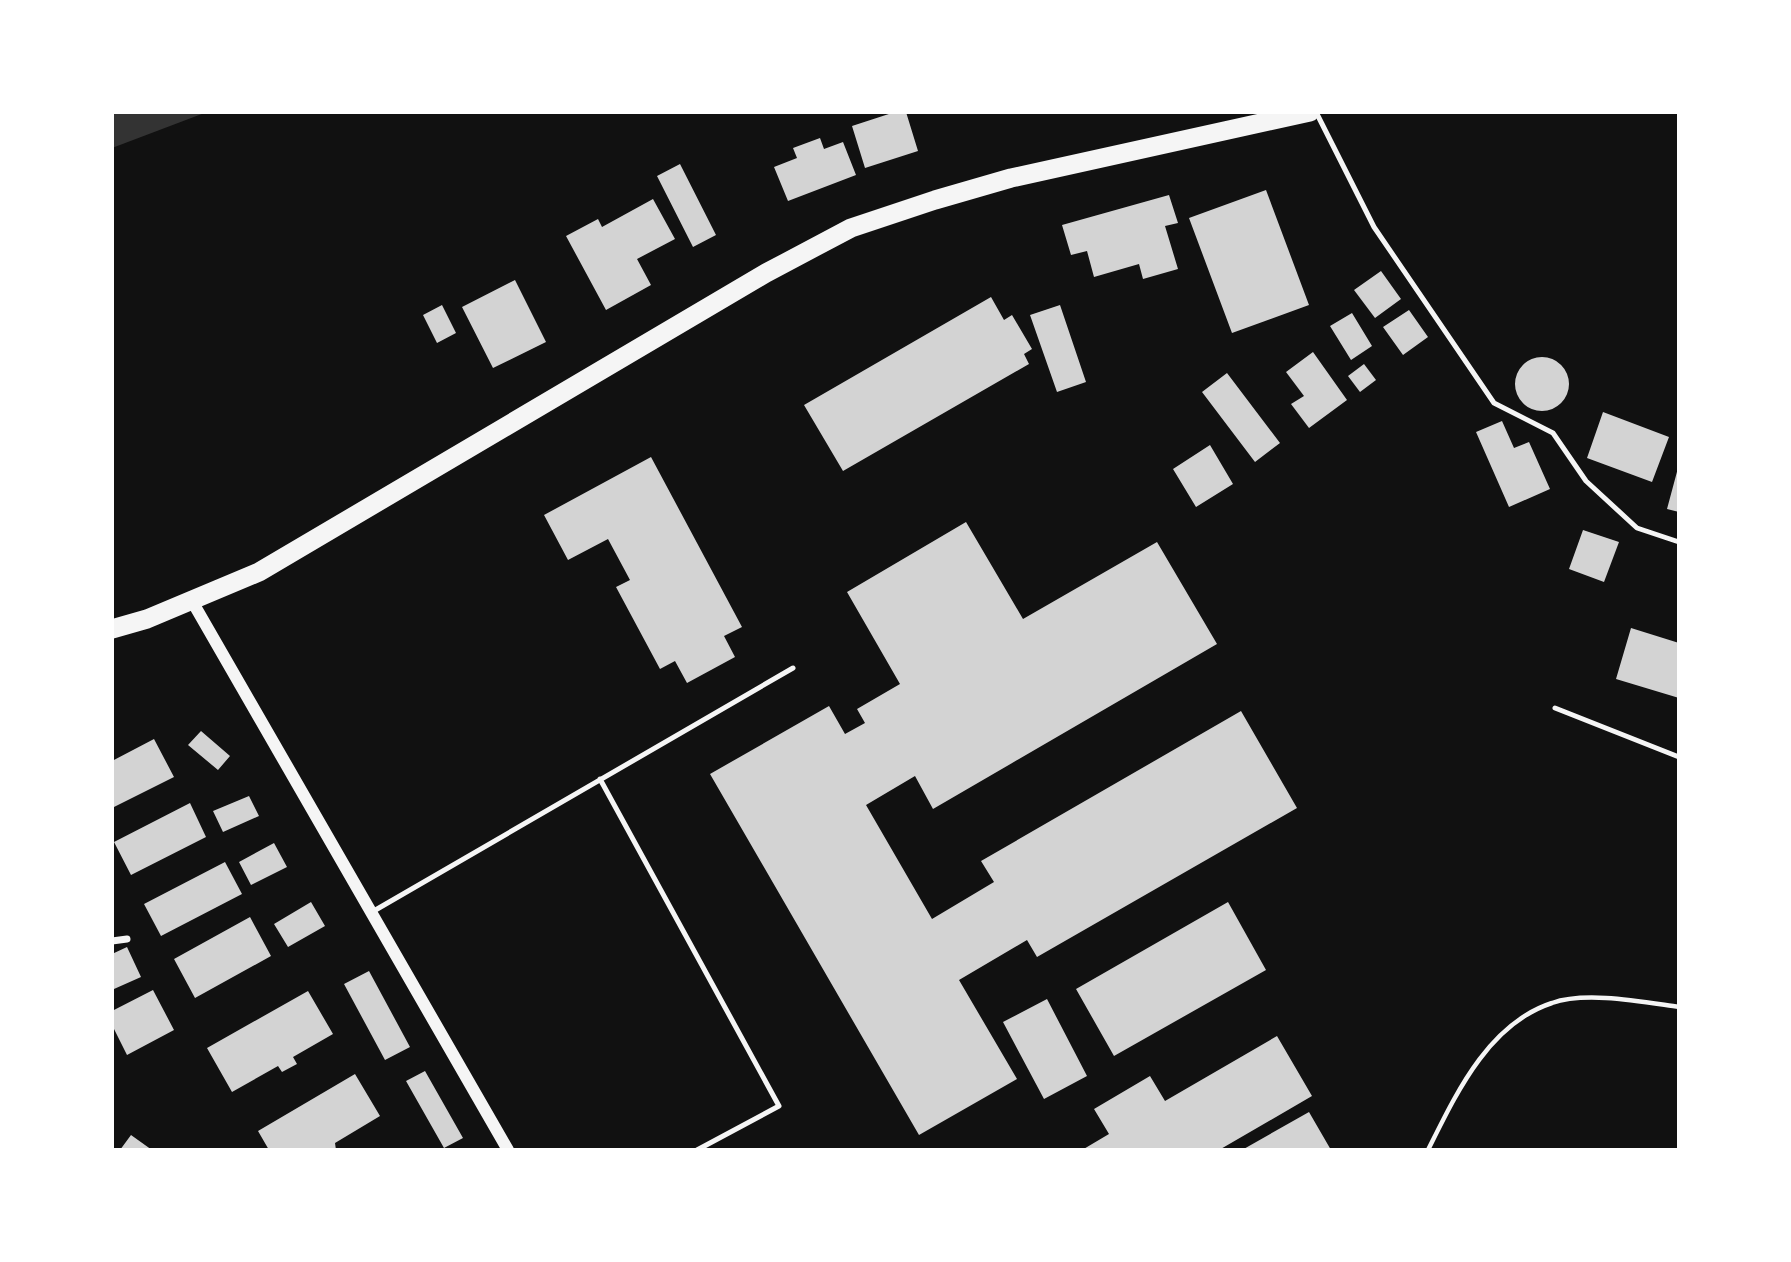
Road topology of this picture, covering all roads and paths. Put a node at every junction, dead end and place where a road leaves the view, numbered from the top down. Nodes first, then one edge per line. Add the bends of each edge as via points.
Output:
1 (1310, 112) edge
2 (1316, 112) edge
3 (1679, 542) edge
4 (192, 601) junction
5 (112, 629) edge
6 (793, 668) dead end
7 (1555, 708) dead end
8 (1679, 757) edge
9 (600, 779) junction
10 (371, 913) junction
11 (127, 939) dead end
12 (112, 941) edge
13 (1679, 1007) edge
14 (508, 1150) edge
15 (697, 1150) edge
16 (1428, 1150) edge

1 - 4 highway via 1011,178 851,228 765,273 259,572
2 - 3 lane via 1374,228 1494,403 1553,432 1586,481 1637,528
4 - 5 highway
4 - 10 street
6 - 9 lane
7 - 8 lane
9 - 10 lane
9 - 15 lane via 779,1105
10 - 14 street
11 - 12 street
13 - 16 path via 1612,998 1553,1002 1516,1020 1455,1095

